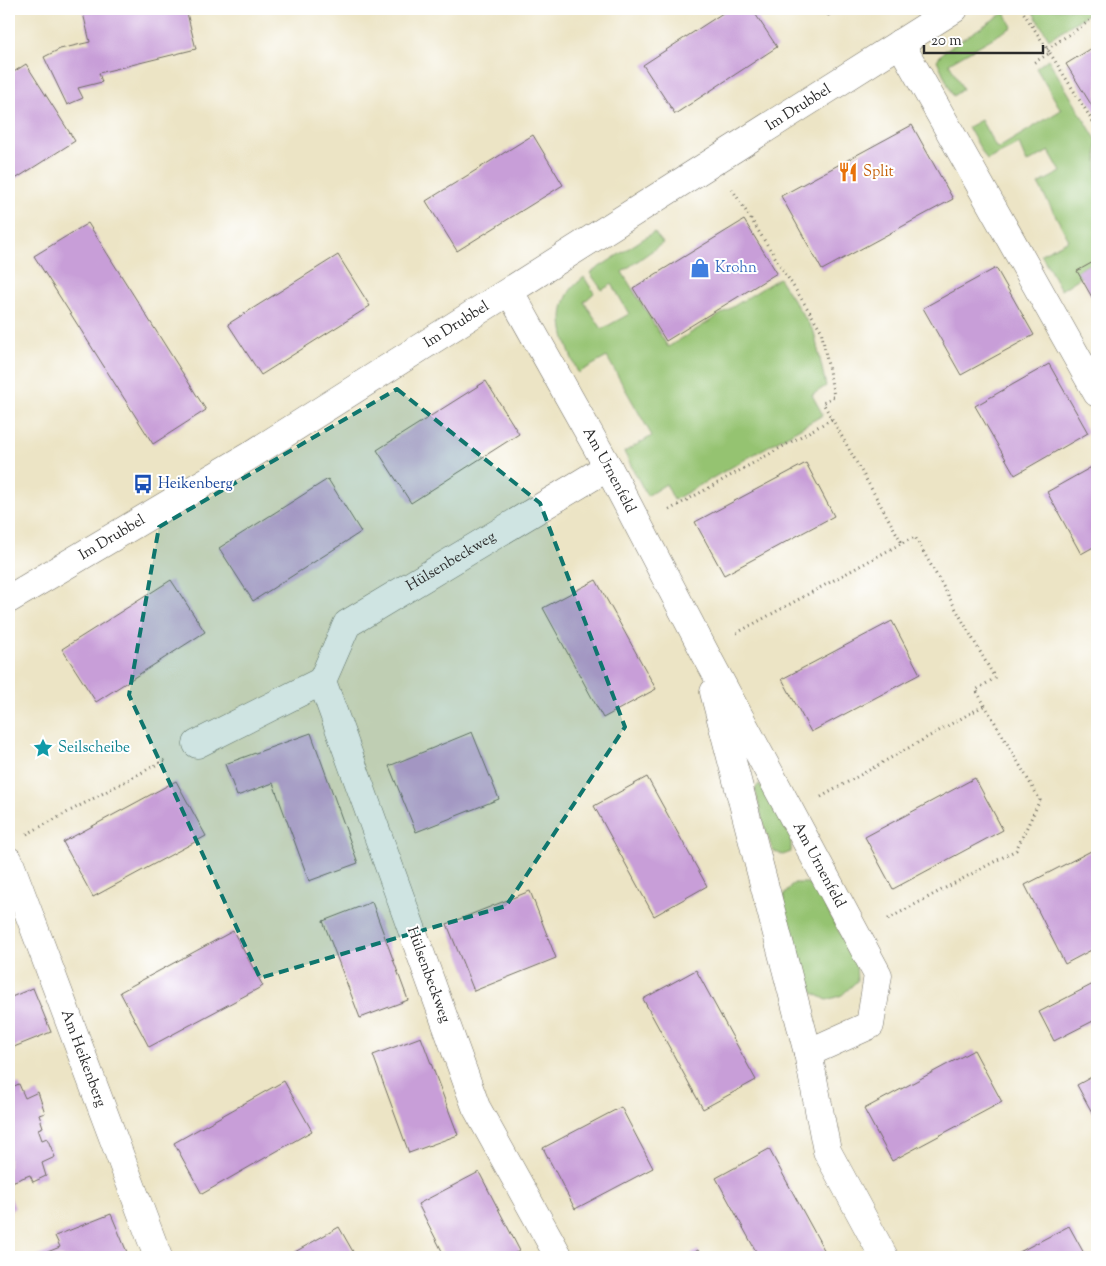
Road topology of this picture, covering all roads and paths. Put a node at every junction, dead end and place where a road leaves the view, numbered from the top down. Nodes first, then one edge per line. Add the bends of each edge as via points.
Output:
1 (954, 9) edge
2 (1021, 9) edge
3 (1097, 16) edge
4 (900, 43) junction
5 (1047, 48) junction
6 (1050, 53) junction
7 (1033, 63) dead end
8 (1097, 128) edge
9 (714, 161) junction
10 (510, 292) junction
11 (1097, 394) edge
12 (832, 420) junction
13 (608, 467) junction
14 (639, 526) junction
15 (902, 544) junction
16 (9, 599) edge
17 (704, 650) junction
18 (322, 681) junction
19 (984, 705) junction
20 (196, 744) joint
21 (792, 814) junction
22 (26, 834) dead end
23 (9, 861) edge
24 (857, 936) junction
25 (808, 1053) junction
26 (158, 1257) edge
27 (559, 1257) edge
28 (884, 1257) edge

1 - 4 street, Im Drubbel
2 - 5 path
3 - 5 path
4 - 9 street, Im Drubbel
4 - 11 street
5 - 6 path
6 - 7 path
6 - 8 path
9 - 10 street, Im Drubbel
9 - 12 path via 821,330 834,396 823,403
10 - 13 street, Am Urnenfeld
10 - 16 street, Im Drubbel via 251,454
12 - 14 path
12 - 15 path
13 - 14 street, Am Urnenfeld
13 - 18 street, Hülsenbeckweg via 347,624
14 - 17 street, Am Urnenfeld
15 - 17 path
15 - 19 path via 915,537 995,678 976,690
17 - 21 street, Am Urnenfeld
17 - 25 street, Am Urnenfeld
18 - 20 street
18 - 27 street, Hülsenbeckweg via 476,1106
19 - 21 path
19 - 24 path via 1040,800 1016,850
20 - 22 path
21 - 24 street, Am Urnenfeld
23 - 26 street, Am Heikenberg
24 - 25 street, Am Urnenfeld via 878,975 870,1025
25 - 28 street, Am Urnenfeld via 827,1151

